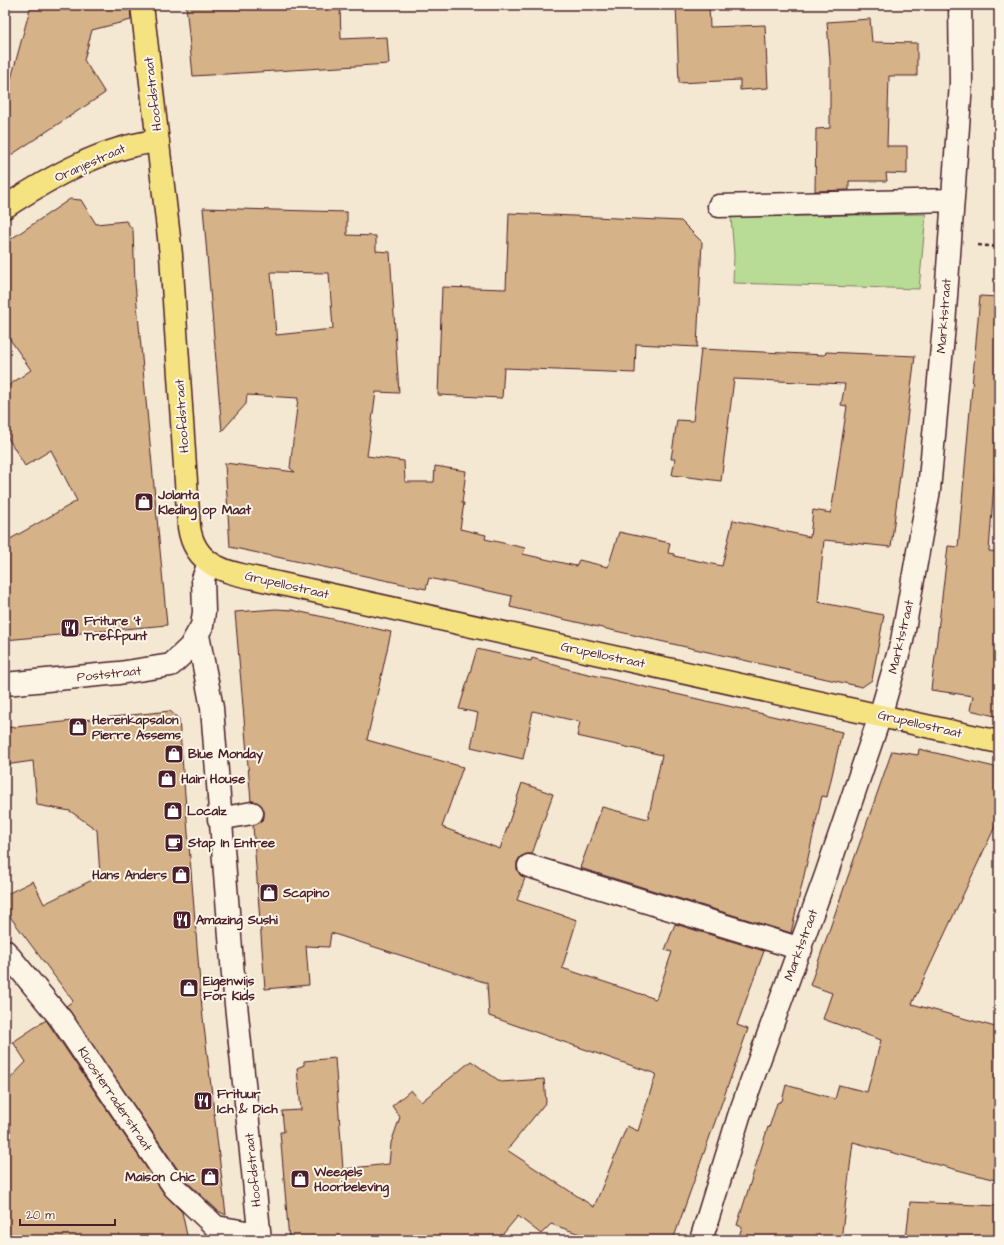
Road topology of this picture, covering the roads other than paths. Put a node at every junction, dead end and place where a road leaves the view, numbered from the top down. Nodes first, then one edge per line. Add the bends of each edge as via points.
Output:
1 (142, 5) edge
2 (960, 5) edge
3 (158, 140) junction
4 (952, 200) junction
5 (719, 206) dead end
6 (5, 208) edge
7 (209, 563) junction
8 (198, 635) junction
9 (5, 684) edge
10 (880, 716) junction
11 (999, 742) edge
12 (252, 813) dead end
13 (219, 819) junction
14 (529, 866) dead end
15 (801, 949) junction
16 (5, 950) edge
17 (260, 1237) edge
18 (701, 1240) edge

1 - 3 main road, Hoofdstraat
2 - 4 street, Marktstraat via 961,83
3 - 6 main road, Oranjestraat via 137,143 70,169
3 - 7 main road, Hoofdstraat via 171,255 188,527 195,547
4 - 5 street
4 - 10 street, Marktstraat via 929,490 902,641
7 - 8 street, Hoofdstraat via 203,579 204,618
7 - 10 main road, Grupellostraat via 229,572 268,581
8 - 9 street, Poststraat via 182,657 172,665
8 - 13 street, Hoofdstraat via 212,708
10 - 11 main road, Grupellostraat
10 - 15 street, Marktstraat
12 - 13 street
13 - 17 street, Hoofdstraat
14 - 15 street
15 - 18 street, Marktstraat via 739,1116
16 - 17 street, Kloosterraderstraat via 61,1019 175,1188 216,1227

